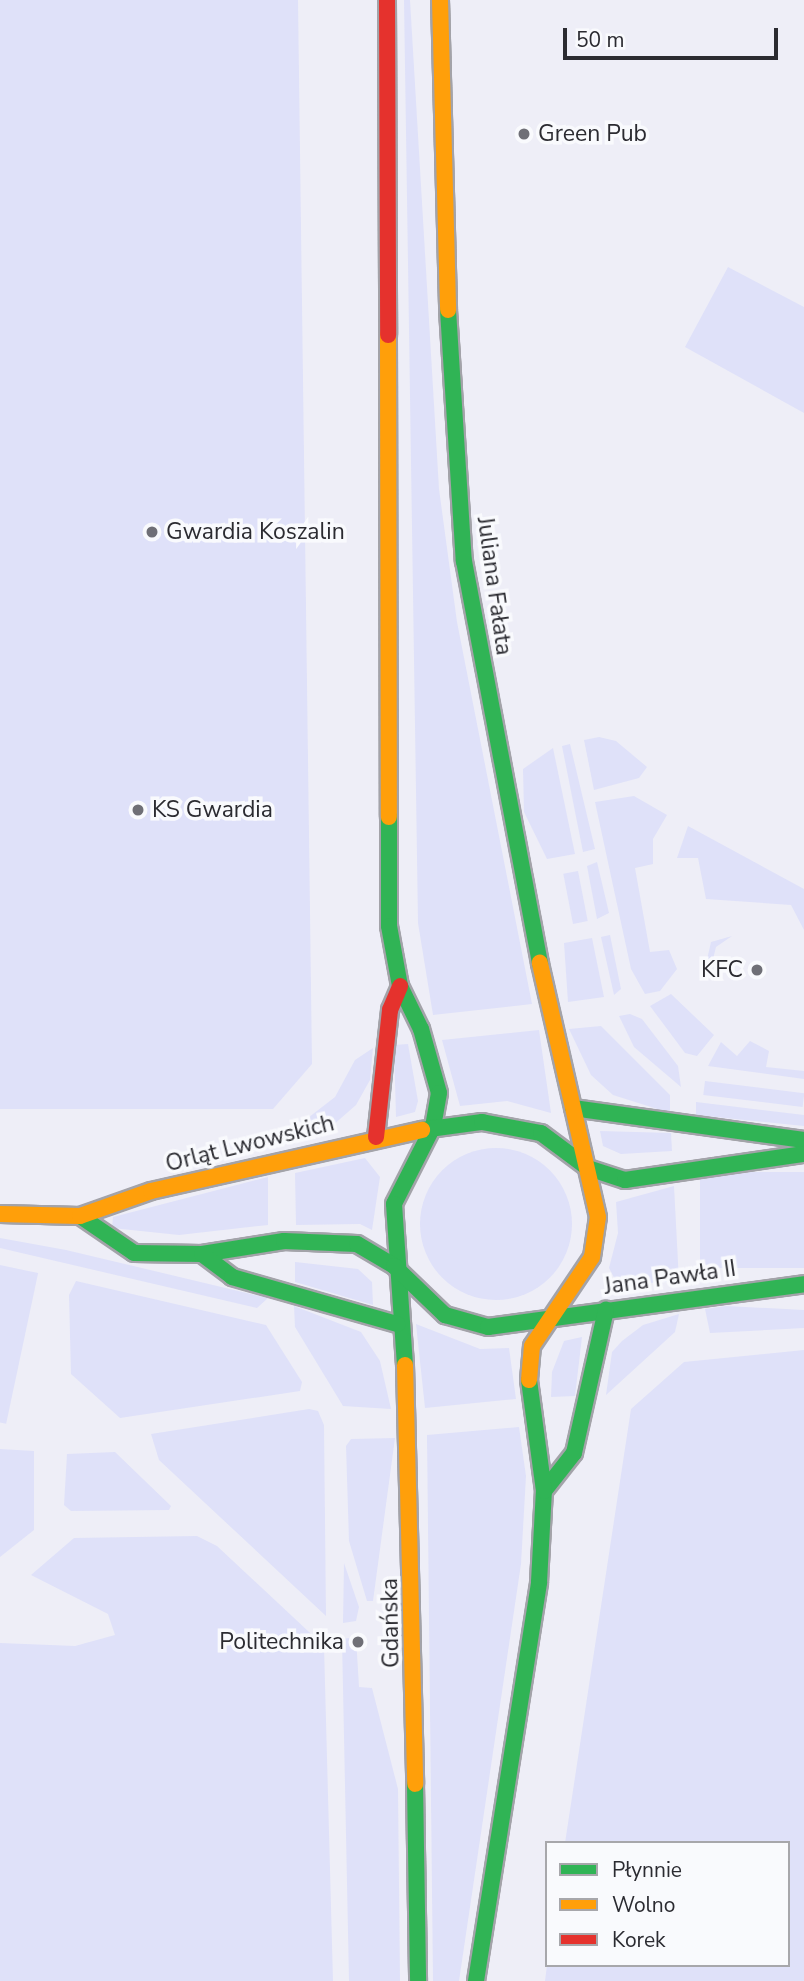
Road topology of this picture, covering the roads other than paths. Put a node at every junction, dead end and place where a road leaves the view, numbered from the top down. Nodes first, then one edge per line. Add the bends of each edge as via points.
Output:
1 (387, 0) edge
2 (440, 0) edge
3 (400, 986) junction
4 (572, 1108) junction
5 (433, 1127) junction
6 (376, 1137) junction
7 (804, 1140) edge
8 (804, 1154) edge
9 (588, 1168) junction
10 (0, 1214) edge
11 (80, 1216) junction
12 (202, 1254) junction
13 (394, 1266) junction
14 (804, 1284) edge
15 (606, 1310) junction
16 (544, 1323) junction
17 (397, 1324) junction
18 (544, 1491) junction
19 (418, 1981) edge
20 (476, 1981) edge

1 - 3 main road via 390,926
2 - 4 main road, Juliana Fałata via 450,366 464,561
3 - 5 main road via 437,1079
3 - 6 main road via 390,1010
4 - 7 main road
4 - 9 main road, Juliana Fałata
5 - 6 main road, Orląt Lwowskich
5 - 9 main road via 520,1125
5 - 13 main road via 394,1204
6 - 11 main road, Orląt Lwowskich via 151,1191
8 - 9 main road via 625,1180
9 - 16 main road via 598,1217 594,1249 581,1279
10 - 11 main road, Orląt Lwowskich
11 - 12 main road via 134,1253
12 - 13 main road via 284,1241 357,1244
12 - 17 main road via 232,1277
13 - 16 main road via 445,1315 488,1327
13 - 17 main road, Gdańska
14 - 15 main road, Jana Pawła II
15 - 16 main road, Jana Pawła II
15 - 18 main road via 574,1453
16 - 18 main road via 532,1346 529,1379
17 - 19 main road, Gdańska via 410,1417
18 - 20 main road via 539,1581

